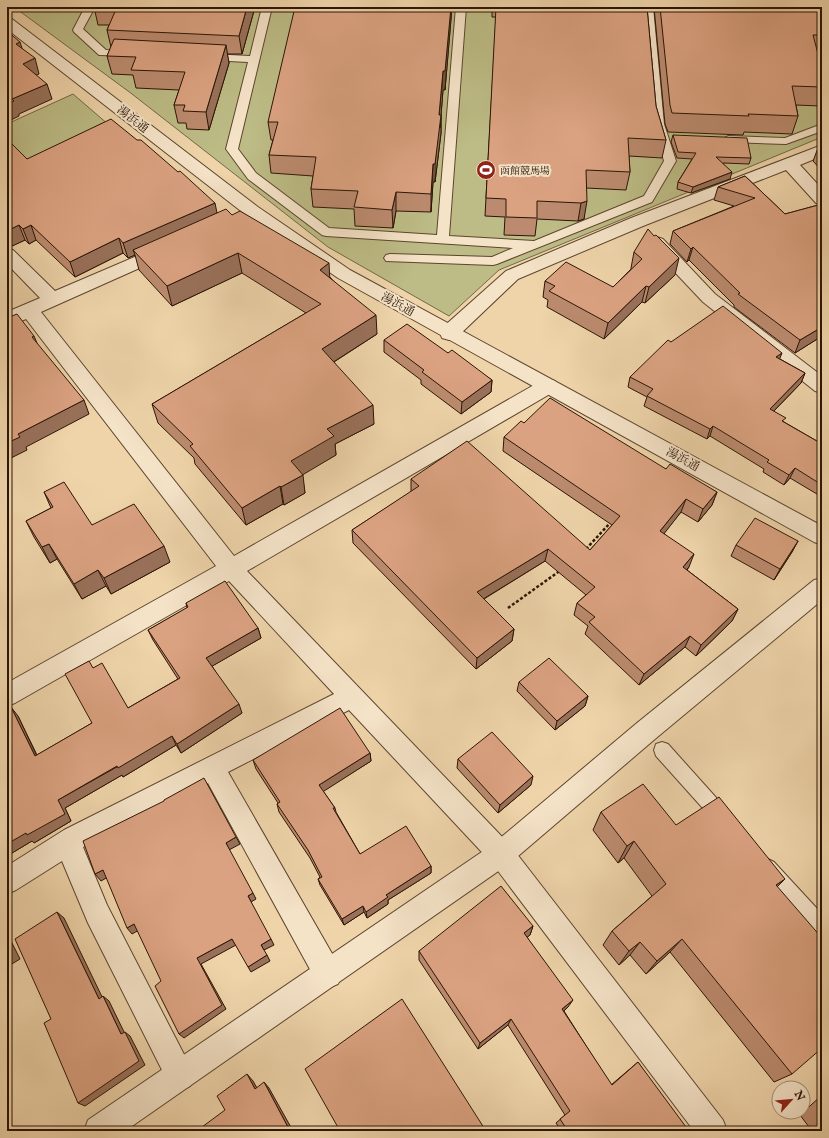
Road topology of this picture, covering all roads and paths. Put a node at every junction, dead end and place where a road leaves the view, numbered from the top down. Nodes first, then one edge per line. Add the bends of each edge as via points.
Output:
1 (90, 7) edge
2 (267, 7) edge
3 (461, 7) edge
4 (648, 7) edge
5 (11, 29) edge
6 (143, 55) edge
7 (199, 57) edge
8 (255, 58) junction
9 (822, 127) edge
10 (716, 138) edge
11 (822, 150) edge
12 (789, 164) junction
13 (822, 200) edge
14 (637, 222) junction
15 (443, 239) junction
16 (180, 243) edge
17 (531, 244) junction
18 (7, 254) edge
19 (390, 258) dead end
20 (52, 299) junction
21 (29, 310) junction
22 (7, 320) edge
23 (449, 333) junction
24 (548, 386) junction
25 (822, 386) edge
26 (614, 517) edge
27 (822, 536) edge
28 (586, 550) edge
29 (563, 568) edge
30 (231, 569) junction
31 (822, 587) edge
32 (508, 608) dead end
33 (7, 695) edge
34 (351, 697) junction
35 (662, 750) dead end
36 (212, 767) junction
37 (731, 827) edge
38 (68, 842) junction
39 (501, 854) junction
40 (758, 857) edge
41 (7, 881) edge
42 (822, 928) edge
43 (328, 974) junction
44 (180, 1076) junction
45 (99, 1131) edge
46 (712, 1131) edge

1 - 6 lane via 78,30 103,54
2 - 8 lane
3 - 15 lane
4 - 17 lane via 659,124 666,136 670,160 648,199
5 - 23 street, 湯浜通 via 245,214
7 - 8 lane
8 - 15 lane via 232,149 252,176 326,232
9 - 10 lane via 786,141
11 - 12 street
12 - 13 street
12 - 14 street
14 - 23 street via 512,275
14 - 25 street via 709,298
15 - 17 lane
16 - 20 street
17 - 19 lane via 493,261
18 - 20 street
20 - 21 street
21 - 22 street
21 - 30 street
23 - 24 street, 湯浜通
24 - 27 street, 湯浜通
24 - 30 street
26 - 28 path
29 - 32 path
30 - 33 street
30 - 34 street
31 - 39 street
34 - 36 street
34 - 39 street
35 - 37 lane
36 - 38 street
36 - 43 street
38 - 41 street
38 - 44 street via 97,914
39 - 43 street
39 - 46 street
40 - 42 lane
43 - 44 street
44 - 45 street

